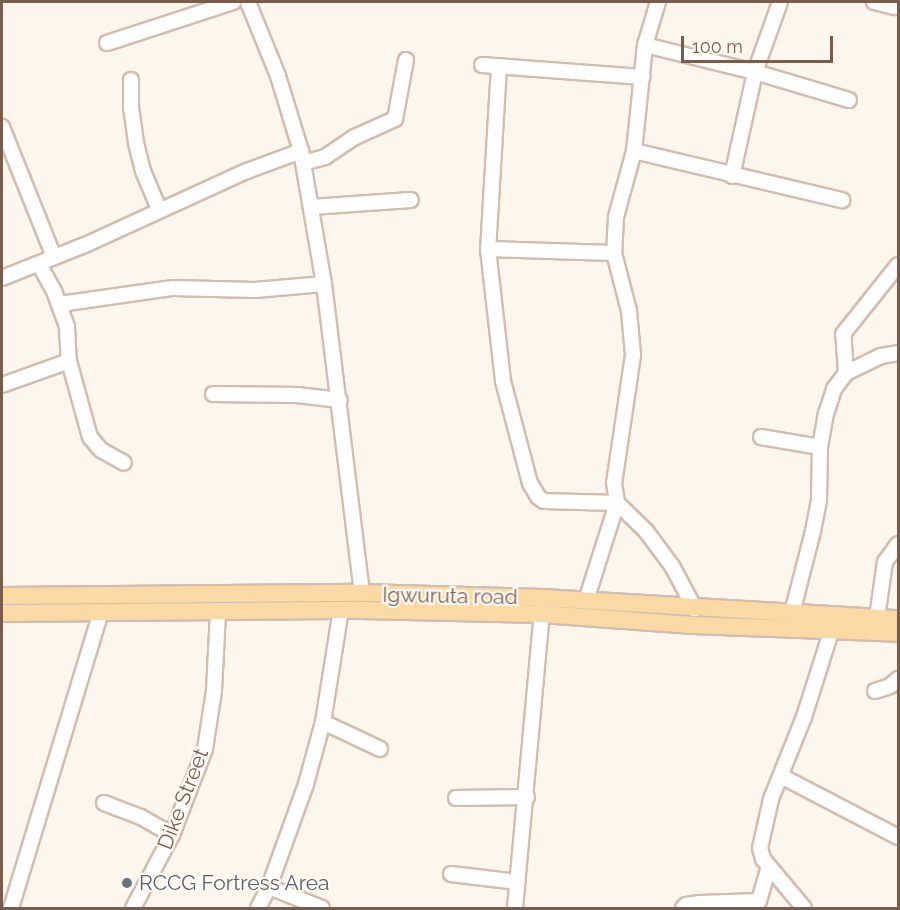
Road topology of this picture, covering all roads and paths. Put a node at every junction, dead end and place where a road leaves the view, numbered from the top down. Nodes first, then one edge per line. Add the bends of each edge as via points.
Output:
1 (232, 2) edge
2 (248, 2) edge
3 (658, 2) edge
4 (780, 2) edge
5 (874, 2) edge
6 (894, 7) dead end
7 (107, 43) dead end
8 (645, 45) junction
9 (406, 60) dead end
10 (482, 64) dead end
11 (499, 66) junction
12 (755, 72) junction
13 (642, 77) junction
14 (131, 80) dead end
15 (849, 100) dead end
16 (2, 127) edge
17 (634, 151) junction
18 (302, 157) junction
19 (732, 176) junction
20 (411, 200) dead end
21 (842, 200) dead end
22 (311, 207) junction
23 (159, 209) junction
24 (488, 249) junction
25 (614, 253) junction
26 (54, 257) junction
27 (39, 264) junction
28 (898, 265) edge
29 (2, 278) edge
30 (324, 284) junction
31 (60, 304) junction
32 (898, 353) edge
33 (69, 361) junction
34 (846, 373) junction
35 (2, 385) edge
36 (213, 394) dead end
37 (340, 400) junction
38 (761, 437) dead end
39 (820, 447) junction
40 (124, 463) dead end
41 (617, 503) junction
42 (898, 544) edge
43 (362, 593) junction
44 (2, 596) edge
45 (586, 601) junction
46 (695, 609) junction
47 (341, 610) junction
48 (218, 611) junction
49 (101, 612) junction
50 (2, 613) edge
51 (792, 613) junction
52 (542, 614) junction
53 (877, 618) junction
54 (898, 619) edge
55 (831, 632) junction
56 (898, 633) edge
57 (898, 679) edge
58 (875, 691) dead end
59 (323, 722) junction
60 (380, 749) dead end
61 (781, 776) junction
62 (527, 797) junction
63 (456, 798) dead end
64 (104, 803) dead end
65 (172, 835) junction
66 (898, 837) edge
67 (769, 866) junction
68 (451, 873) dead end
69 (518, 882) junction
70 (269, 886) junction
71 (758, 905) edge
72 (11, 909) edge
73 (134, 909) edge
74 (258, 909) edge
75 (322, 909) edge
76 (515, 909) edge
77 (683, 909) edge
78 (804, 909) edge

1 - 7 street
2 - 18 street via 278,76
3 - 8 street
4 - 12 street
5 - 6 street
8 - 12 street
8 - 13 street
9 - 18 street via 395,119 355,137 325,157
10 - 11 street
11 - 13 street
11 - 24 street
12 - 15 street
12 - 19 street
13 - 17 street
14 - 23 street via 136,143
16 - 26 street
17 - 19 street
17 - 25 street via 620,197
18 - 22 street
18 - 23 street via 247,171
19 - 21 street
20 - 22 street
22 - 30 street
23 - 26 street
24 - 25 street
24 - 41 street via 503,381 530,483 543,501
25 - 41 street via 629,311 633,355 614,483
26 - 27 street
27 - 29 street
27 - 31 street
28 - 34 street via 843,334
30 - 31 street via 255,290 173,288
30 - 37 street
31 - 33 street
32 - 34 street via 881,356
33 - 35 street
33 - 40 street via 90,438 101,450
34 - 39 street via 834,389
36 - 37 street
37 - 43 street
38 - 39 street
39 - 51 street via 819,500
41 - 45 street
41 - 46 street via 672,566
42 - 53 street via 885,562
43 - 44 main road, Igwuruta road
43 - 45 main road, Igwuruta road
45 - 46 main road, Igwuruta road
46 - 51 main road, Igwuruta road
47 - 48 main road, Igwuruta road
47 - 52 main road, Igwuruta road
47 - 59 street
48 - 49 main road, Igwuruta road
48 - 65 street, Dike Street via 214,691 205,748
49 - 50 main road, Igwuruta road
49 - 72 street
51 - 53 main road, Igwuruta road
52 - 55 main road, Igwuruta road
52 - 62 street
53 - 54 main road, Igwuruta road
55 - 56 main road, Igwuruta road
55 - 61 street
57 - 58 street
59 - 60 street
59 - 70 street via 306,784
61 - 66 street
61 - 67 street via 771,799 760,848
62 - 63 street
62 - 69 street
64 - 65 street via 141,816
65 - 73 street, Dike Street
67 - 71 street
67 - 78 street
68 - 69 street
69 - 76 street
70 - 74 street
70 - 75 street
71 - 77 street via 700,903

